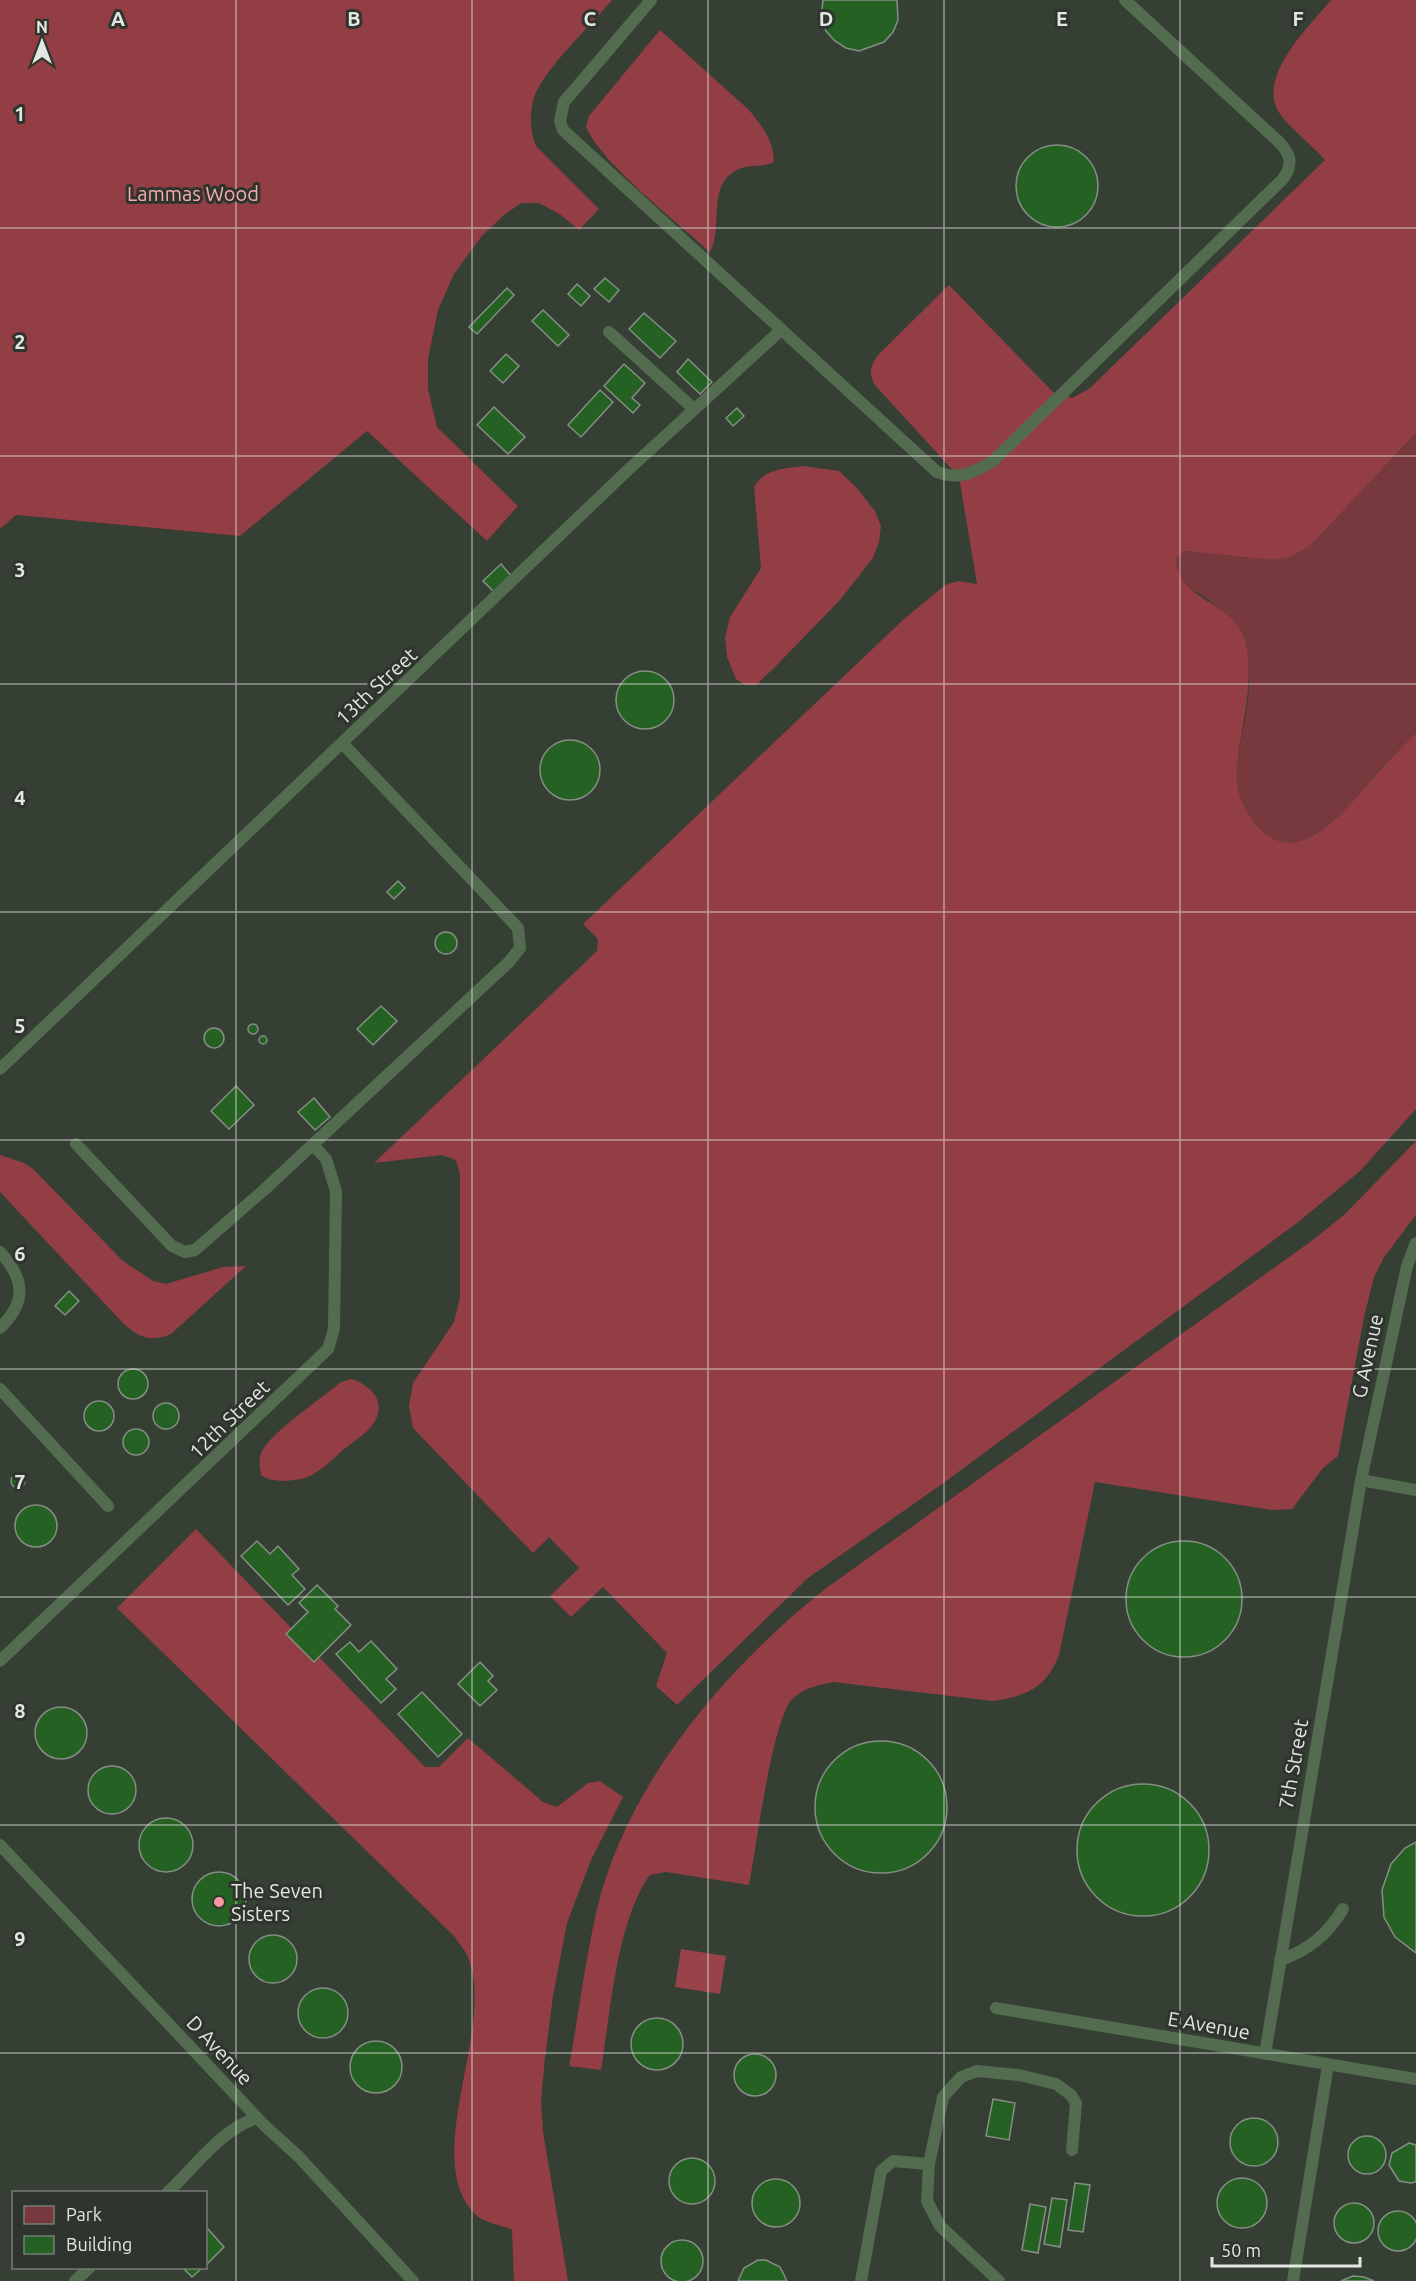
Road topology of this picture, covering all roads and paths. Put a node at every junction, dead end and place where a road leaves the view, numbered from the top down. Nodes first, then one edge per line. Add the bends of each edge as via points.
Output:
1 (651, 0) edge
2 (1125, 0) edge
3 (609, 332) dead end
4 (780, 332) junction
5 (694, 409) junction
6 (343, 744) junction
7 (0, 1069) edge
8 (76, 1144) dead end
9 (313, 1145) junction
10 (1416, 1243) edge
11 (0, 1252) edge
12 (0, 1329) edge
13 (0, 1389) edge
14 (1361, 1480) junction
15 (1416, 1490) edge
16 (108, 1506) dead end
17 (0, 1661) edge
18 (0, 1845) edge
19 (1343, 1909) dead end
20 (1280, 1960) junction
21 (996, 2008) dead end
22 (1264, 2054) junction
23 (1329, 2065) junction
24 (1416, 2079) edge
25 (257, 2118) junction
26 (1072, 2150) dead end
27 (928, 2164) junction
28 (170, 2191) edge
29 (88, 2269) edge
30 (75, 2281) edge
31 (413, 2281) edge
32 (861, 2281) edge
33 (999, 2281) edge
34 (1293, 2281) edge

1 - 4 lane via 564,102 560,121 563,130
2 - 4 lane via 1279,142 1291,164 1282,180 992,462 959,477 937,472
3 - 5 lane
4 - 5 lane, 13th Street
5 - 6 lane, 13th Street
6 - 7 lane, 13th Street
6 - 9 lane via 518,928 520,948
8 - 9 lane via 172,1246 185,1252 195,1250
9 - 17 lane, 12th Street via 330,1168 336,1198 334,1329 328,1349
10 - 14 lane, G Avenue via 1407,1266
11 - 12 lane via 13,1266 20,1282 19,1300
13 - 16 lane
14 - 15 lane
14 - 20 lane, 7th Street
18 - 25 lane, D Avenue
19 - 20 lane via 1332,1928 1313,1945
20 - 22 lane, 7th Street
21 - 22 lane, E Avenue
22 - 23 lane, E Avenue
23 - 24 lane, E Avenue
23 - 34 lane
25 - 28 lane via 243,2122 225,2135
25 - 31 lane, D Avenue via 299,2157
26 - 27 lane via 1077,2111 1076,2103 1065,2090 1043,2080 977,2071 961,2077 943,2097
27 - 32 lane via 893,2161 881,2171
27 - 33 lane via 927,2201 934,2219
29 - 30 lane

